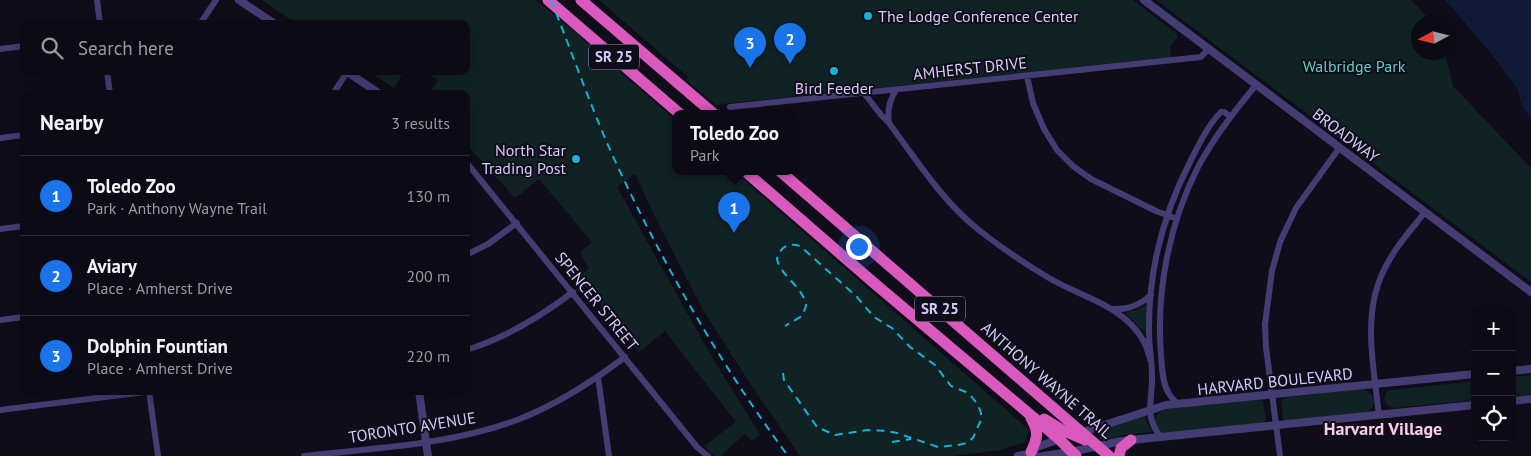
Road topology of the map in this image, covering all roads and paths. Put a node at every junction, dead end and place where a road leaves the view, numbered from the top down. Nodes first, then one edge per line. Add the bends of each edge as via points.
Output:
1 (97, 0) edge
2 (216, 0) edge
3 (239, 0) edge
4 (548, 0) edge
5 (581, 0) edge
6 (1144, 0) edge
7 (100, 20) edge
8 (203, 20) edge
9 (269, 20) edge
10 (20, 46) edge
11 (1208, 48) junction
12 (0, 49) edge
13 (108, 75) edge
14 (344, 75) edge
15 (352, 75) edge
16 (1027, 76) junction
17 (1258, 84) junction
18 (109, 90) edge
19 (335, 90) edge
20 (375, 90) edge
21 (896, 90) junction
22 (864, 93) junction
23 (730, 107) dead end
24 (675, 110) edge
25 (709, 110) edge
26 (1230, 116) junction
27 (890, 123) junction
28 (20, 136) edge
29 (0, 138) edge
30 (1340, 147) junction
31 (470, 167) edge
32 (750, 175) edge
33 (784, 175) edge
34 (1425, 212) junction
35 (1167, 215) junction
36 (1177, 219) junction
37 (517, 224) junction
38 (20, 226) edge
39 (0, 229) edge
40 (470, 253) edge
41 (573, 292) junction
42 (1531, 292) edge
43 (1151, 295) junction
44 (1161, 296) junction
45 (1112, 309) junction
46 (20, 318) edge
47 (0, 320) edge
48 (470, 349) edge
49 (625, 357) junction
50 (1151, 363) junction
51 (1162, 365) junction
52 (1531, 369) edge
53 (1516, 371) edge
54 (1471, 374) edge
55 (983, 375) junction
56 (598, 377) junction
57 (1376, 384) junction
58 (118, 395) edge
59 (150, 395) edge
60 (420, 395) edge
61 (1272, 396) junction
62 (1531, 399) edge
63 (1516, 401) edge
64 (1177, 404) junction
65 (1471, 405) edge
66 (0, 410) edge
67 (1150, 410) junction
68 (1029, 414) junction
69 (1379, 415) junction
70 (1276, 426) junction
71 (1077, 434) junction
72 (1161, 437) junction
73 (1059, 439) junction
74 (1131, 440) junction
75 (426, 442) junction
76 (1098, 446) junction
77 (1032, 454) edge
78 (1074, 454) edge
79 (158, 456) edge
80 (304, 456) edge
81 (428, 456) edge
82 (608, 456) edge
83 (708, 456) edge
84 (1018, 456) edge
85 (1043, 456) edge
86 (1109, 456) edge
87 (1119, 456) edge
88 (1280, 456) edge

1 - 7 street
2 - 8 street
3 - 9 street
4 - 24 highway, SR 25
5 - 25 highway, SR 25
6 - 11 street, BROADWAY
10 - 12 street
11 - 16 street, AMHERST DRIVE via 1200,57
11 - 17 street, BROADWAY
13 - 18 street
14 - 19 street
15 - 20 street
16 - 21 street, AMHERST DRIVE
16 - 35 street via 1033,103 1044,129 1057,150 1073,166 1091,179
17 - 26 street
17 - 30 street, BROADWAY
21 - 22 street, AMHERST DRIVE
21 - 27 street via 888,109
22 - 23 street, AMHERST DRIVE
22 - 27 street
26 - 35 street via 1221,112 1208,130 1180,180
26 - 36 street via 1198,167
27 - 45 street via 933,185 978,229 1050,279
28 - 29 street
30 - 34 street, BROADWAY
30 - 61 street via 1296,208 1280,242 1272,271 1265,324
31 - 37 street, SPENCER STREET
32 - 55 highway, SR 25
33 - 71 highway, ANTHONY WAYNE TRAIL / SR 25
34 - 42 street, BROADWAY
34 - 57 street via 1397,248 1375,293 1371,341
35 - 36 street
35 - 43 street
36 - 44 street
37 - 40 street
37 - 41 street, SPENCER STREET
38 - 39 street
41 - 48 street via 514,331
41 - 49 street, SPENCER STREET
43 - 44 street
43 - 45 street via 1135,306
43 - 50 street
44 - 51 street via 1159,333
45 - 50 street via 1139,333
46 - 47 street
49 - 56 street, TORONTO AVENUE
49 - 83 street, SPENCER STREET via 697,447
50 - 51 street
50 - 67 street
51 - 64 street via 1168,391
52 - 53 street
54 - 57 street, HARVARD BOULEVARD
55 - 68 highway, SR 25
55 - 71 highway via 1010,389 1042,418 1062,430
56 - 75 street, TORONTO AVENUE via 517,420
56 - 82 street
57 - 61 street, HARVARD BOULEVARD
57 - 69 street
58 - 66 street
59 - 79 street
60 - 75 street
61 - 64 street, HARVARD BOULEVARD
61 - 70 street
62 - 63 street
64 - 67 street, HARVARD BOULEVARD
65 - 69 street
67 - 71 street, HARVARD BOULEVARD
67 - 72 street via 1155,430
68 - 73 highway, SR 25
68 - 77 highway via 1037,432
69 - 70 street
70 - 72 street
70 - 88 street
71 - 73 street, HARVARD BOULEVARD
71 - 76 highway, ANTHONY WAYNE TRAIL / SR 25
72 - 74 street
73 - 77 street, HARVARD BOULEVARD via 1037,447
73 - 78 highway, SR 25
74 - 76 street
74 - 87 highway via 1120,448
75 - 80 street, TORONTO AVENUE
75 - 81 street
76 - 78 street
76 - 86 highway, ANTHONY WAYNE TRAIL / SR 25
77 - 84 street, HARVARD BOULEVARD
78 - 85 street

